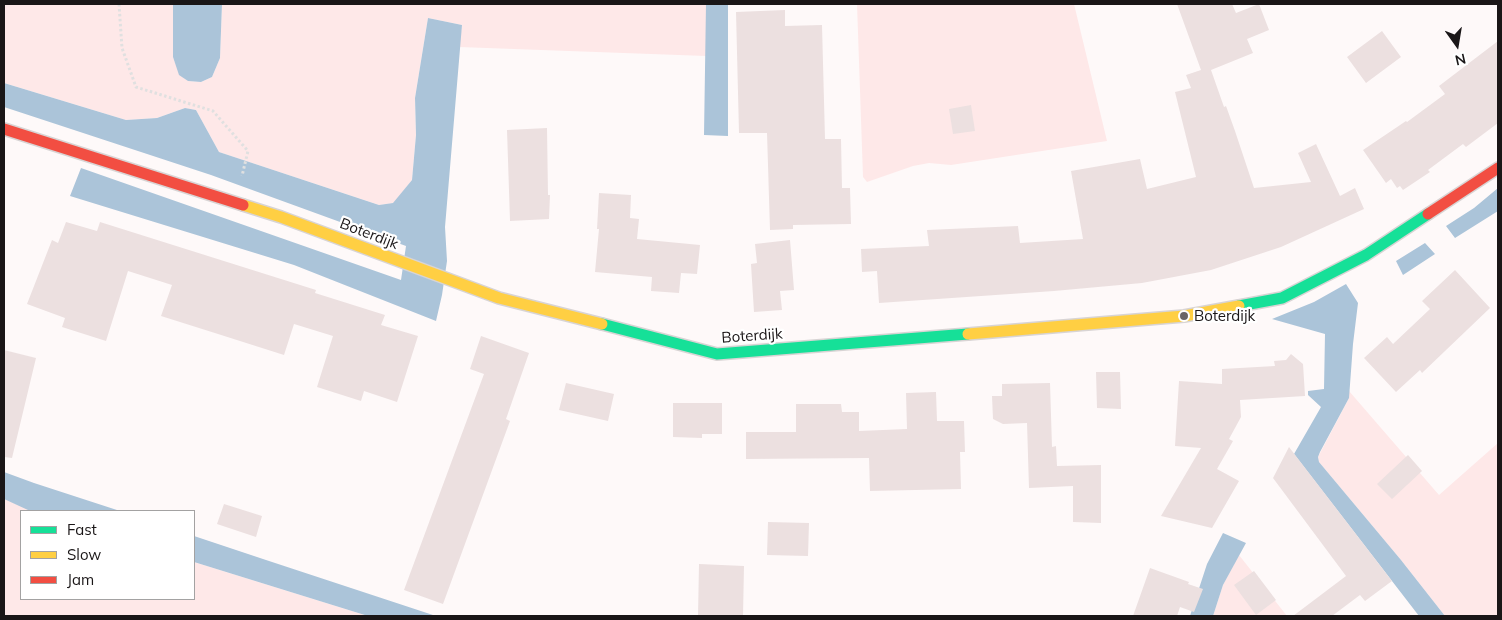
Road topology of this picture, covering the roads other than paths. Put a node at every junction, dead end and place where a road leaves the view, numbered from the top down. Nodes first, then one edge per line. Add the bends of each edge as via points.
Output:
1 (4, 128) edge
2 (1498, 168) edge

1 - 2 street, Boterdijk via 281,217 499,298 717,354 1184,316 1282,298 1366,255

